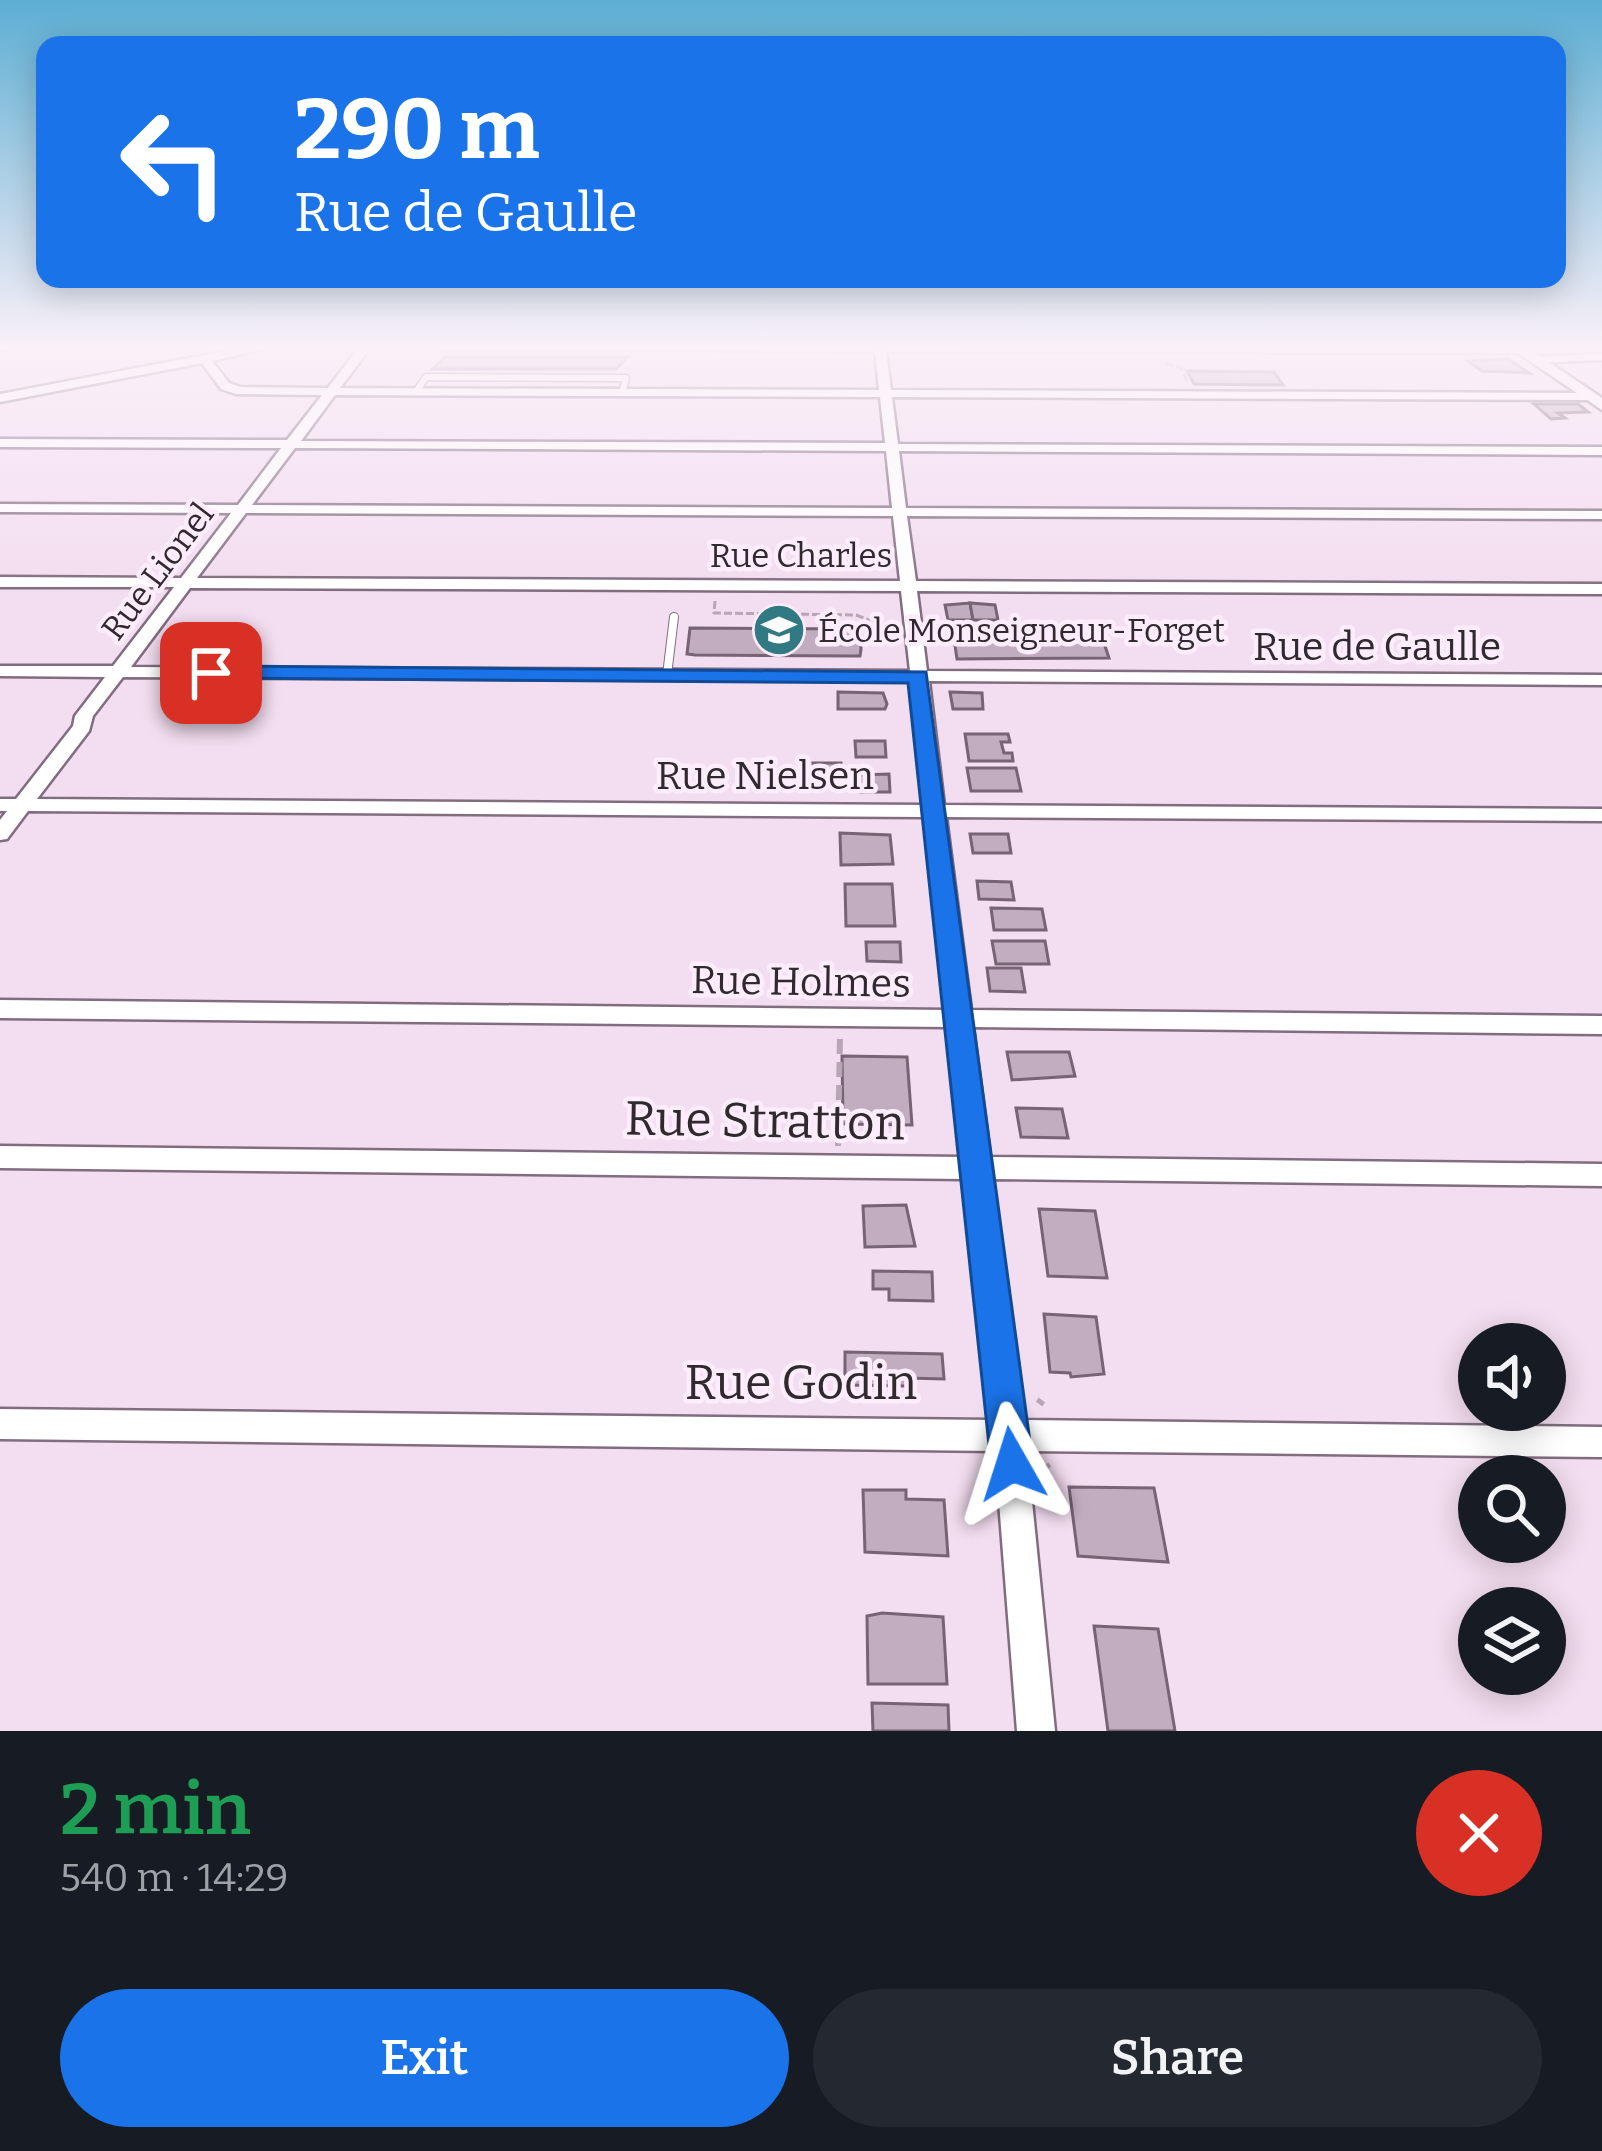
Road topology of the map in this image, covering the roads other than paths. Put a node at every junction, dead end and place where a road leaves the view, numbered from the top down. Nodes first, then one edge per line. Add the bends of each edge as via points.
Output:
1 (305, 427) edge
2 (888, 427) edge
3 (0, 443) edge
4 (292, 444) junction
5 (890, 446) junction
6 (1602, 451) edge
7 (0, 508) edge
8 (242, 508) junction
9 (897, 512) junction
10 (1602, 515) edge
11 (0, 582) edge
12 (186, 582) junction
13 (908, 586) junction
14 (1602, 589) edge
15 (674, 617) dead end
16 (0, 671) edge
17 (118, 671) junction
18 (667, 675) junction
19 (918, 676) junction
20 (1602, 680) edge
21 (11, 806) edge
22 (934, 812) junction
23 (1602, 815) edge
24 (0, 834) edge
25 (0, 1009) edge
26 (961, 1019) junction
27 (1602, 1025) edge
28 (0, 1157) edge
29 (976, 1168) junction
30 (1602, 1174) edge
31 (0, 1424) edge
32 (1009, 1432) junction
33 (1602, 1442) edge
34 (1036, 1731) edge

1 - 4 street, Rue Lionel
2 - 5 street
3 - 4 street
4 - 5 street
4 - 8 street, Rue Lionel
5 - 6 street
5 - 9 street
7 - 8 street
8 - 9 street
8 - 12 street, Rue Lionel
9 - 10 street
9 - 13 street
11 - 12 street, Rue Charles
12 - 13 street, Rue Charles
12 - 17 street, Rue Lionel
13 - 14 street, Rue Charles
13 - 19 street
15 - 18 lane
16 - 17 street, Rue de Gaulle
17 - 18 street, Rue de Gaulle
17 - 21 street, Rue Lionel
18 - 19 street, Rue de Gaulle
19 - 20 street, Rue de Gaulle
19 - 22 street
21 - 22 street, Rue Nielsen
21 - 24 street, Rue Lionel
22 - 23 street, Rue Nielsen
22 - 26 street
25 - 26 street, Rue Holmes
26 - 27 street, Rue Holmes
26 - 29 street
28 - 29 street, Rue Stratton
29 - 30 street, Rue Stratton
29 - 32 street
31 - 32 street, Rue Godin
32 - 33 street, Rue Godin
32 - 34 street

